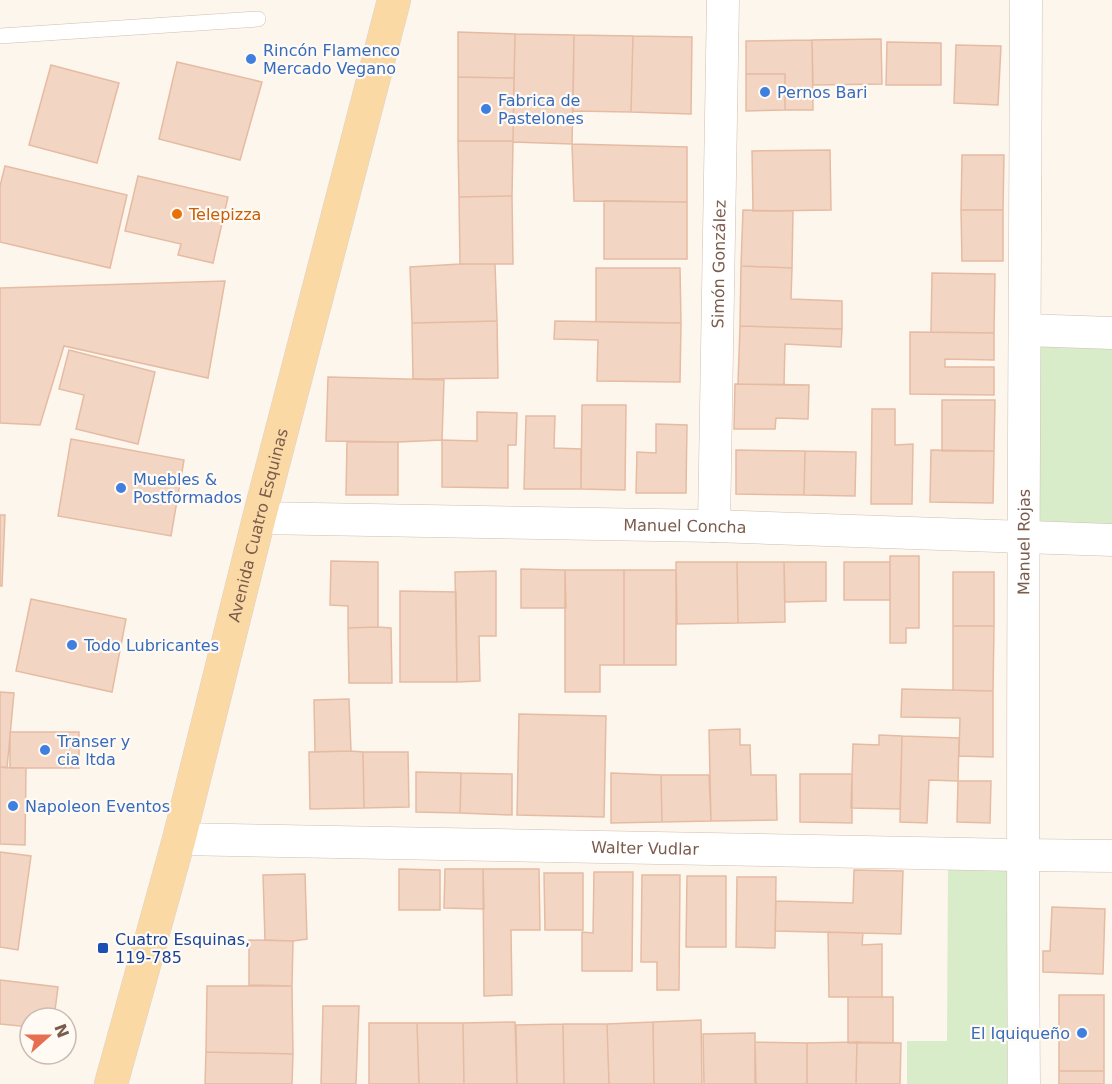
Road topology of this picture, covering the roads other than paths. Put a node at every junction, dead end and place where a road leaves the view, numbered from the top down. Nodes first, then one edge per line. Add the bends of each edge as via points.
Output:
1 (394, 0) edge
2 (723, 0) edge
3 (1026, 0) edge
4 (258, 19) dead end
5 (0, 36) edge
6 (1025, 330) junction
7 (1112, 333) edge
8 (259, 518) junction
9 (714, 526) junction
10 (1023, 537) junction
11 (1112, 540) edge
12 (179, 838) junction
13 (1022, 855) junction
14 (1112, 855) edge
15 (111, 1084) edge
16 (1024, 1084) edge

1 - 8 main road, Avenida Cuatro Esquinas
2 - 9 street, Simón González
3 - 6 street, Manuel Rojas
4 - 5 lane
6 - 7 street
6 - 10 street, Manuel Rojas
8 - 9 street, Manuel Concha
8 - 12 main road, Avenida Cuatro Esquinas
9 - 10 street, Manuel Concha
10 - 11 street, Manuel Concha
10 - 13 street, Manuel Rojas
12 - 13 street, Walter Vudlar
12 - 15 main road, Avenida Cuatro Esquinas
13 - 14 street, Walter Vudlar
13 - 16 street, Manuel Rojas

